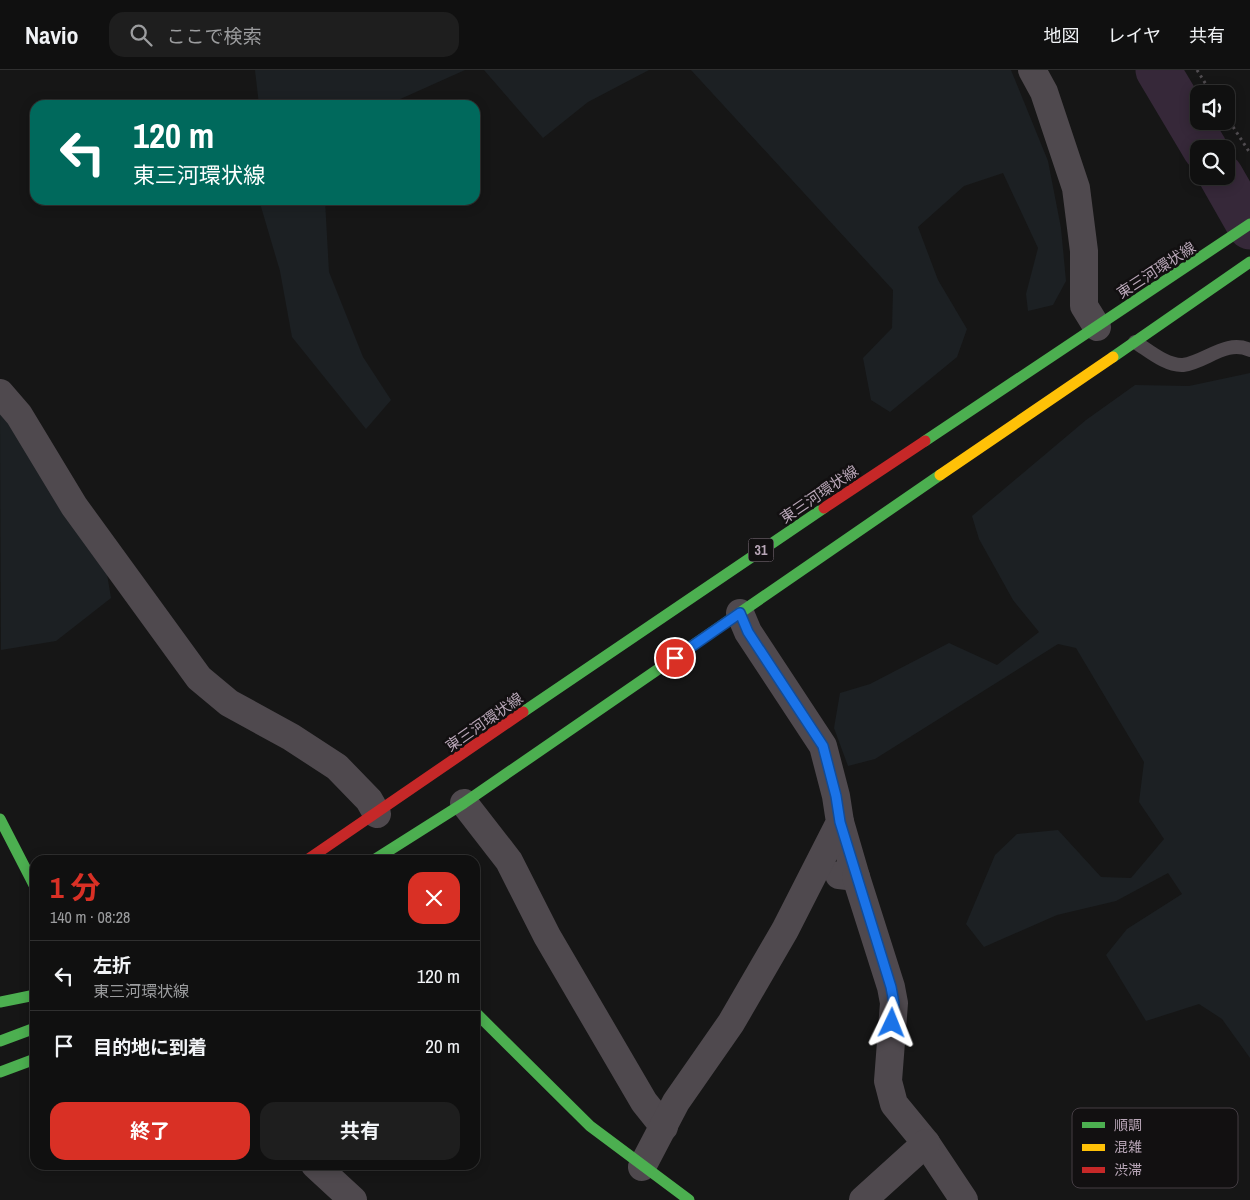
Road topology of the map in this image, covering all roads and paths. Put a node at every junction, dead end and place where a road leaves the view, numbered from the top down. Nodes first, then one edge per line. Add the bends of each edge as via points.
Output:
1 (1032, 70) edge
2 (1197, 70) edge
3 (1206, 85) edge
4 (1235, 130) edge
5 (1250, 153) edge
6 (1250, 224) edge
7 (1250, 262) edge
8 (1097, 327) junction
9 (1135, 342) junction
10 (1250, 350) edge
11 (0, 392) edge
12 (740, 613) junction
13 (464, 803) junction
14 (377, 814) junction
15 (840, 822) junction
16 (3, 831) edge
17 (315, 855) edge
18 (382, 855) edge
19 (856, 877) junction
20 (30, 878) edge
21 (812, 878) junction
22 (30, 996) edge
23 (0, 1002) edge
24 (480, 1017) edge
25 (30, 1030) edge
26 (0, 1041) edge
27 (30, 1061) edge
28 (0, 1072) edge
29 (664, 1127) junction
30 (926, 1143) junction
31 (642, 1168) junction
32 (689, 1200) edge
33 (863, 1200) edge
34 (964, 1200) edge

1 - 8 street via 1044,92 1076,188 1084,251 1084,306
2 - 3 path
4 - 5 path
6 - 8 main road, 東三河環状線 / 31
7 - 9 main road
8 - 14 main road, 東三河環状線 / 31 via 713,582
9 - 10 lane via 1165,360 1183,365 1230,347
9 - 12 main road
11 - 14 street via 19,415 74,506 199,678 229,703 337,767 369,800
12 - 13 main road
12 - 15 street via 748,632 823,746
13 - 18 main road
13 - 29 street via 509,862 561,961 644,1102
14 - 17 main road, 東三河環状線 / 31
15 - 19 street
15 - 21 street
16 - 20 main road
19 - 21 street
19 - 30 street via 894,1003 888,1082 894,1104
21 - 29 street via 731,1023 676,1102
22 - 23 main road
24 - 31 main road via 590,1126
25 - 26 main road
27 - 28 main road
29 - 31 street
30 - 33 street
30 - 34 street
31 - 32 main road

